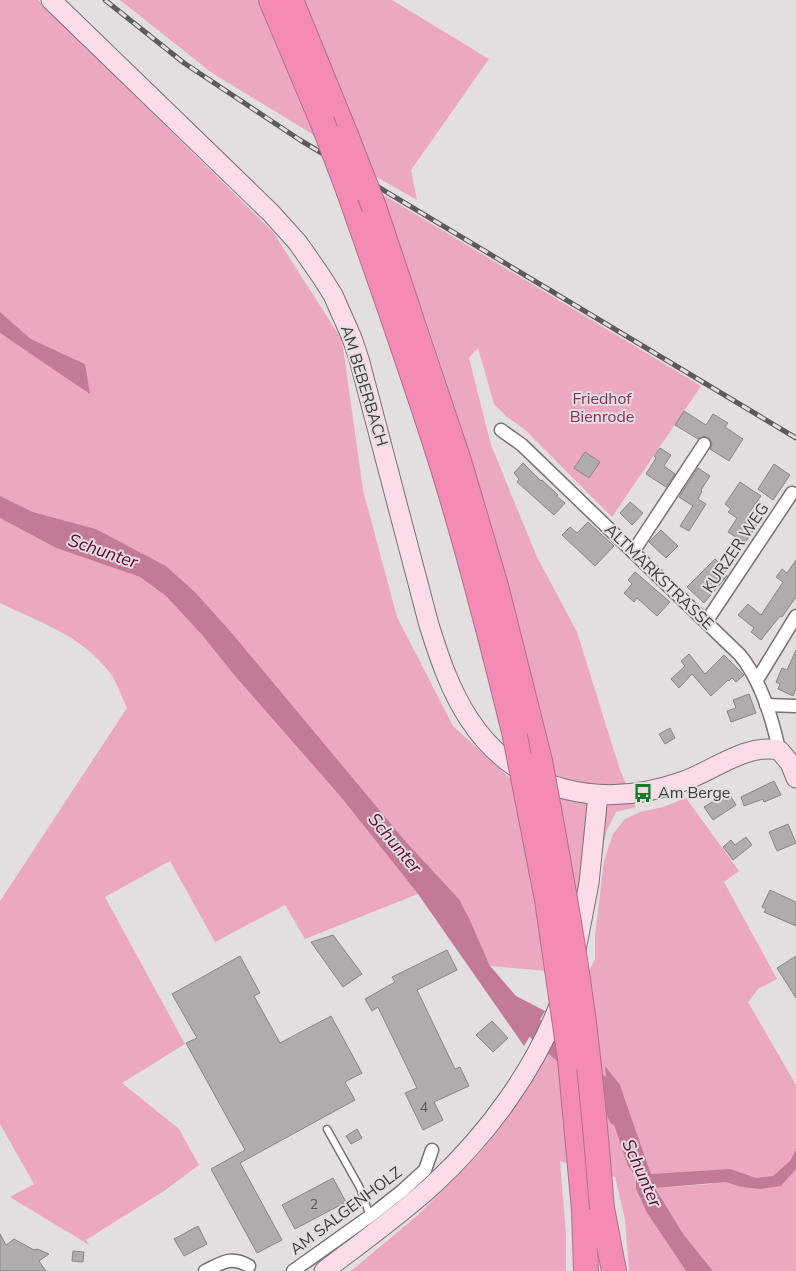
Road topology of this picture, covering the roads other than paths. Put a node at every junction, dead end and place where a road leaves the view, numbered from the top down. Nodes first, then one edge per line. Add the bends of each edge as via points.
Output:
1 (51, 0) edge
2 (271, 0) edge
3 (291, 0) edge
4 (501, 430) dead end
5 (704, 444) dead end
6 (792, 493) dead end
7 (633, 552) junction
8 (796, 616) edge
9 (706, 622) junction
10 (757, 680) junction
11 (766, 705) junction
12 (796, 706) edge
13 (779, 750) junction
14 (796, 778) edge
15 (598, 795) junction
16 (327, 1129) dead end
17 (432, 1150) dead end
18 (602, 1208) junction
19 (370, 1216) junction
20 (249, 1266) dead end
21 (205, 1271) edge
22 (293, 1271) edge
23 (324, 1271) edge
24 (586, 1271) edge
25 (604, 1271) edge
26 (614, 1271) edge

1 - 15 main road, AM BEBERBACH via 271,213 310,259 336,302 360,360 429,625 443,667 461,705 479,733 515,766 555,786
2 - 24 highway, bridge via 349,192 440,458 515,736 562,994 576,1113
3 - 18 highway, bridge via 374,207 422,345 496,586 540,761 565,895 581,1000
4 - 7 street, ALTMARKSTRASSE via 522,445
5 - 7 street
6 - 9 street, KURZER WEG
7 - 9 street, ALTMARKSTRASSE
8 - 10 street
9 - 10 street, ALTMARKSTRASSE via 740,655
10 - 11 street, ALTMARKSTRASSE
11 - 12 street
11 - 13 street, ALTMARKSTRASSE
13 - 14 main road, ALTMARKSTRASSE via 790,763
13 - 15 main road via 766,748 748,752 654,790 628,795
15 - 23 main road, bridge via 580,934 567,984 528,1067 501,1109 458,1161 420,1196
16 - 19 lane via 360,1188
17 - 19 street, AM SALGENHOLZ via 425,1170
18 - 25 highway
18 - 26 highway
19 - 22 street, AM SALGENHOLZ
20 - 21 street via 233,1259

